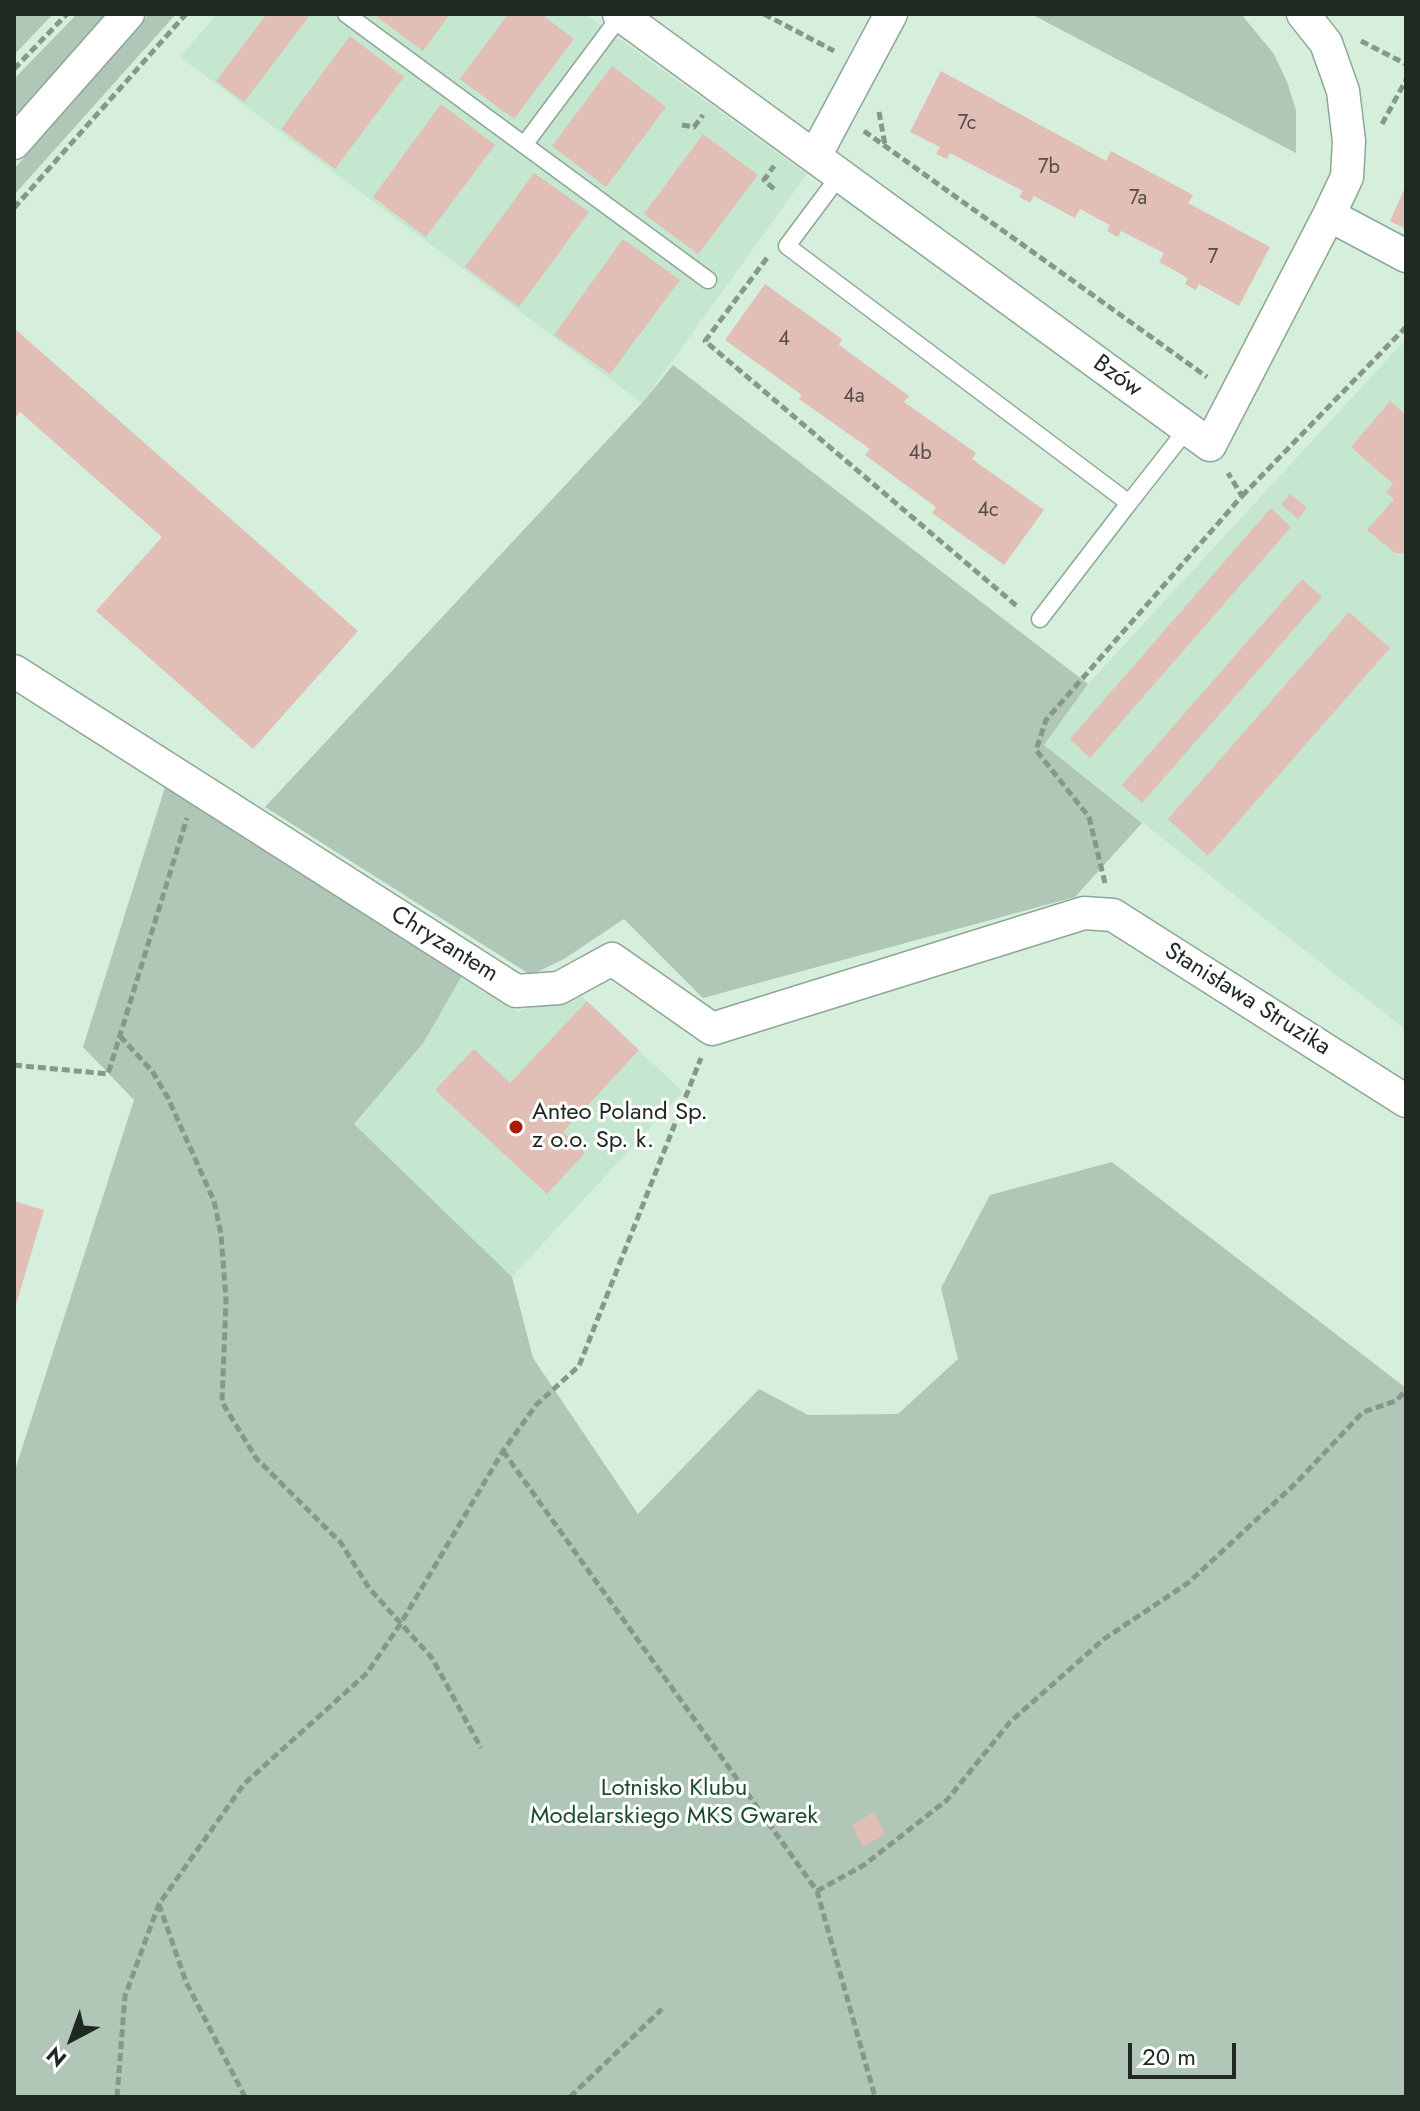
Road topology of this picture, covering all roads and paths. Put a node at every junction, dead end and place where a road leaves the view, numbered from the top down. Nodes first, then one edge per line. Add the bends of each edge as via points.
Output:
1 (67, 14) edge
2 (128, 14) edge
3 (186, 14) edge
4 (346, 14) edge
5 (764, 14) edge
6 (891, 14) edge
7 (1303, 14) edge
8 (620, 15) edge
9 (863, 66) junction
10 (14, 69) edge
11 (853, 123) dead end
12 (14, 143) edge
13 (524, 145) junction
14 (815, 156) junction
15 (840, 175) junction
16 (14, 208) edge
17 (1329, 215) junction
18 (787, 246) junction
19 (1406, 256) edge
20 (708, 280) dead end
21 (1406, 327) edge
22 (1235, 397) junction
23 (1199, 437) junction
24 (1242, 496) junction
25 (1129, 503) junction
26 (1040, 619) joint
27 (14, 671) edge
28 (196, 787) junction
29 (1099, 914) junction
30 (712, 1029) junction
31 (120, 1036) junction
32 (14, 1065) edge
33 (1406, 1101) edge
34 (1406, 1390) edge
35 (503, 1451) junction
36 (401, 1623) junction
37 (481, 1748) dead end
38 (817, 1891) junction
39 (159, 1904) junction
40 (662, 2009) dead end
41 (117, 2097) edge
42 (245, 2097) edge
43 (570, 2097) edge
44 (875, 2097) edge

1 - 10 path
2 - 12 street
3 - 16 path
4 - 13 lane
5 - 9 path
6 - 9 street
7 - 17 street via 1326,43 1343,91 1347,177
8 - 13 lane
8 - 14 street, Bzów
9 - 14 street
11 - 22 path
13 - 20 lane
14 - 15 street, Bzów
15 - 18 lane
15 - 23 street, Bzów
17 - 19 street
17 - 22 street
18 - 25 lane
18 - 26 path via 776,246 705,341 1025,613
21 - 24 path
22 - 23 street
23 - 24 path
23 - 25 lane
24 - 29 path via 1046,720 1036,750 1089,817
25 - 26 lane
27 - 28 street, Chryzantem
28 - 30 street, Chryzantem via 516,991 559,988 612,959
28 - 31 path
29 - 30 street
29 - 33 street, Stanisława Struzika
30 - 35 path via 579,1366 536,1405
31 - 32 path via 108,1074
31 - 36 path via 168,1098 214,1201 226,1300 222,1402 256,1458 341,1543 369,1588
34 - 38 path via 1396,1401 1363,1412 1188,1583 1104,1639 1010,1722 947,1800 864,1865
35 - 36 path
35 - 38 path
36 - 37 path via 432,1658
36 - 39 path via 367,1673 244,1784
38 - 44 path
39 - 41 path via 125,1996
39 - 42 path via 186,1982
40 - 43 path

